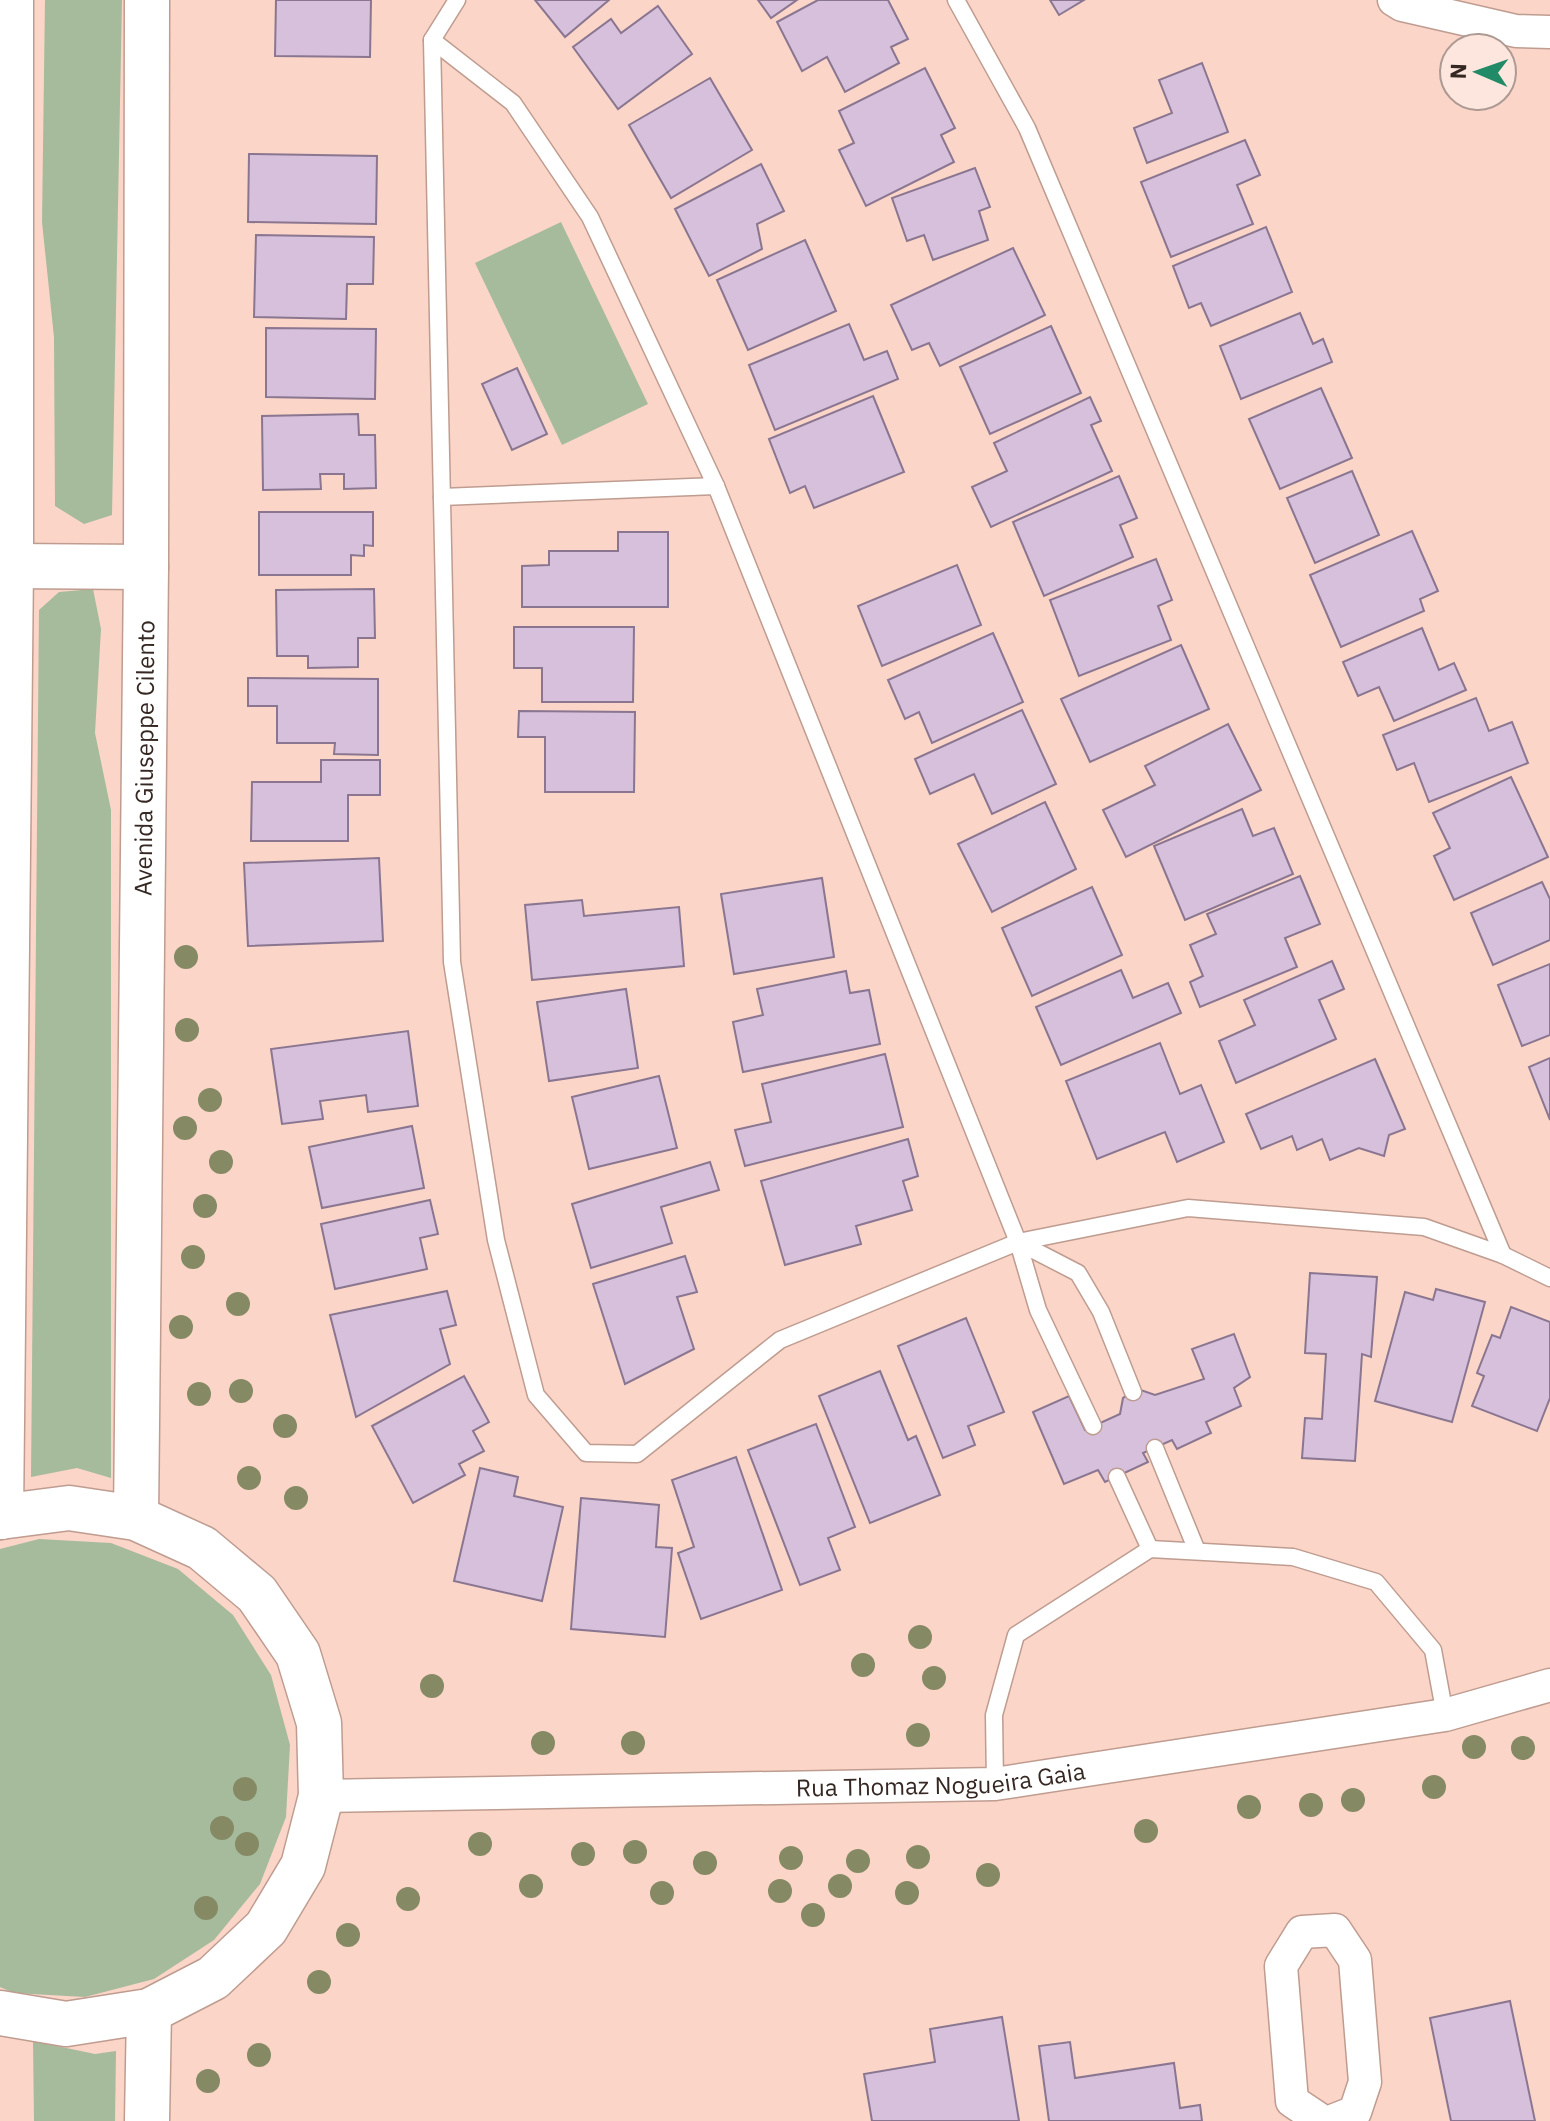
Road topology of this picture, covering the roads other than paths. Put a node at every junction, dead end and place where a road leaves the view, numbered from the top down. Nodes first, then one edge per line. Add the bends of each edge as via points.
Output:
1 (11, 0) edge
2 (147, 0) edge
3 (457, 0) edge
4 (956, 0) edge
5 (1394, 0) edge
6 (1550, 32) edge
7 (432, 40) junction
8 (716, 486) junction
9 (442, 497) junction
10 (11, 566) junction
11 (146, 567) junction
12 (1018, 1242) junction
13 (1503, 1255) junction
14 (1546, 1273) edge
15 (1133, 1392) dead end
16 (1093, 1426) dead end
17 (1155, 1448) dead end
18 (1117, 1477) dead end
19 (1, 1517) edge
20 (136, 1518) junction
21 (1150, 1549) junction
22 (1197, 1551) junction
23 (1550, 1685) edge
24 (1445, 1715) junction
25 (995, 1784) junction
26 (321, 1796) junction
27 (149, 2011) junction
28 (0, 2013) edge
29 (147, 2121) edge
30 (1322, 2121) edge
31 (1332, 2121) edge

1 - 10 street
2 - 11 street, Avenida Giuseppe Cilento
3 - 7 lane
4 - 13 lane via 1027,128
5 - 6 street via 1516,31
7 - 8 lane via 513,103 590,217
7 - 9 lane
8 - 9 lane
8 - 12 lane
9 - 12 lane via 452,962 496,1240 536,1395 586,1453 637,1454 780,1340
10 - 11 street
10 - 19 street
11 - 20 street, Avenida Giuseppe Cilento
12 - 13 lane via 1188,1208 1424,1227
12 - 15 lane via 1078,1273 1101,1312
12 - 16 lane via 1038,1310
13 - 14 lane
17 - 22 lane
18 - 21 lane
19 - 20 street via 69,1508
20 - 26 street via 213,1557 257,1594 298,1654 319,1723
21 - 22 lane
21 - 25 lane via 1016,1635 994,1715
22 - 24 lane via 1293,1557 1376,1582 1433,1650
23 - 24 street, Rua Thomaz Nogueira Gaia
24 - 25 street, Rua Thomaz Nogueira Gaia
25 - 26 street, Rua Thomaz Nogueira Gaia
26 - 27 street via 303,1866 266,1928 213,1978
27 - 28 street via 66,2024
27 - 29 street
30 - 31 street via 1292,2101 1281,1966 1302,1932 1335,1930 1355,1960 1365,2082 1355,2112

